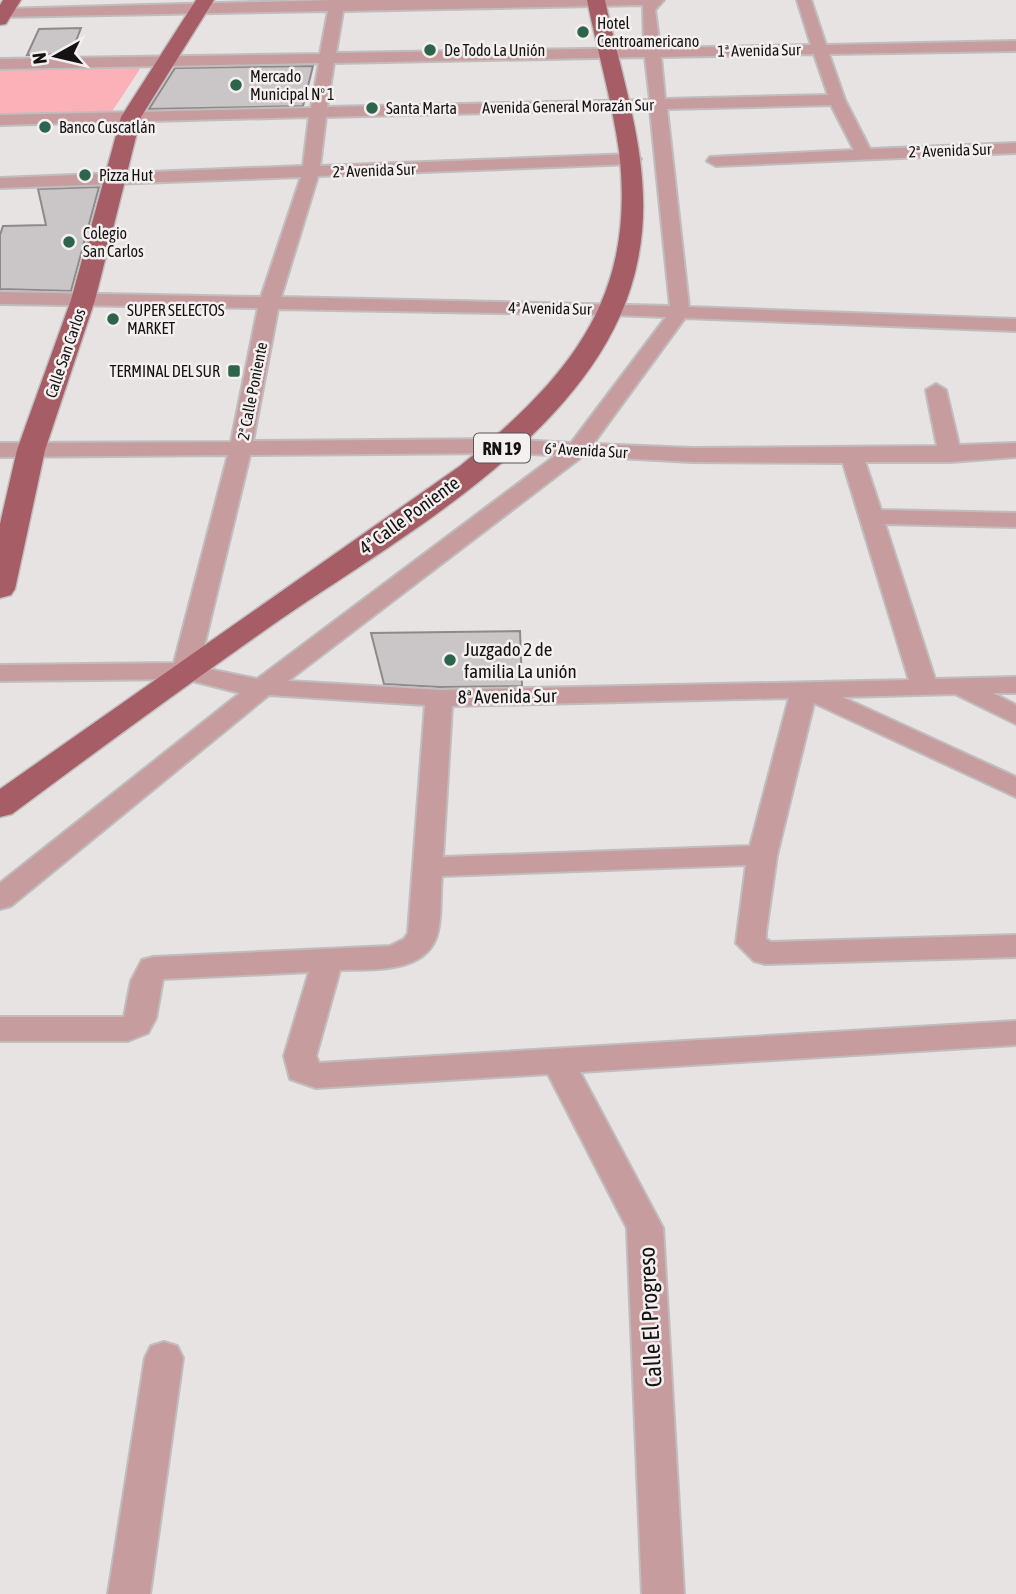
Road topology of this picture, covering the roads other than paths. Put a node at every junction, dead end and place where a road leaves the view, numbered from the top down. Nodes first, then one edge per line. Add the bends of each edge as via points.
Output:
1 (652, 0) edge
2 (657, 0) edge
3 (803, 0) edge
4 (596, 1) edge
5 (339, 4) edge
6 (202, 5) edge
7 (4, 12) edge
8 (1016, 46) edge
9 (820, 49) junction
10 (652, 52) junction
11 (608, 53) junction
12 (328, 57) junction
13 (166, 62) junction
14 (0, 64) edge
15 (837, 100) junction
16 (620, 104) junction
17 (658, 104) junction
18 (318, 112) junction
19 (131, 117) junction
20 (0, 120) edge
21 (1016, 148) edge
22 (863, 152) junction
23 (633, 159) junction
24 (716, 161) dead end
25 (311, 172) junction
26 (116, 179) junction
27 (0, 183) edge
28 (0, 298) edge
29 (83, 300) junction
30 (269, 303) junction
31 (614, 309) junction
32 (680, 312) junction
33 (1016, 325) edge
34 (936, 390) dead end
35 (504, 446) junction
36 (241, 448) junction
37 (0, 450) edge
38 (31, 450) junction
39 (577, 450) junction
40 (1016, 450) edge
41 (950, 455) junction
42 (852, 456) junction
43 (873, 517) junction
44 (1016, 520) edge
45 (0, 589) edge
46 (185, 671) junction
47 (0, 673) edge
48 (924, 685) junction
49 (1016, 685) edge
50 (958, 686) junction
51 (263, 687) junction
52 (804, 689) junction
53 (439, 698) junction
54 (1016, 716) edge
55 (1016, 788) edge
56 (0, 806) edge
57 (762, 855) junction
58 (427, 867) junction
59 (0, 899) edge
60 (1016, 946) edge
61 (328, 960) junction
62 (0, 1029) edge
63 (1016, 1033) edge
64 (558, 1061) junction
65 (164, 1358) dead end
66 (129, 1594) edge
67 (663, 1594) edge

1 - 2 street
1 - 4 street
1 - 10 street via 648,10
3 - 9 street
4 - 5 street
4 - 11 main road, RN 19
5 - 6 street
5 - 12 street, 2ª Calle Poniente
6 - 7 street
6 - 13 main road, Calle San Carlos
8 - 9 street, 1ª Avenida Sur
9 - 10 street, 1ª Avenida Sur
9 - 15 street
10 - 11 street, 1ª Avenida Sur
10 - 17 street
11 - 12 street, 1ª Avenida Sur
11 - 16 main road, RN 19
12 - 13 street, 1ª Avenida Sur
12 - 18 street, 2ª Calle Poniente
13 - 14 street, 1ª Avenida Sur
13 - 19 main road, Calle San Carlos
15 - 17 street, Avenida General Morazán Sur
15 - 22 street
16 - 17 street, Avenida General Morazán Sur
16 - 18 street, Avenida General Morazán Sur
16 - 23 main road, 4ª Calle Poniente / RN 19
17 - 32 street
18 - 19 street, Avenida General Morazán Sur
18 - 25 street, 2ª Calle Poniente
19 - 20 street, Avenida General Morazán Sur
19 - 26 main road, Calle San Carlos
21 - 22 street, 2ª Avenida Sur
22 - 24 street, 2ª Avenida Sur
23 - 25 street, 2ª Avenida Sur
23 - 31 main road, 4ª Calle Poniente / RN 19 via 630,245
25 - 26 street, 2ª Avenida Sur
25 - 30 street, 2ª Calle Poniente
26 - 27 street, 2ª Avenida Sur
26 - 29 main road, Calle San Carlos
28 - 29 street, 4ª Avenida Sur
29 - 30 street, 4ª Avenida Sur
29 - 38 main road, Calle San Carlos
30 - 31 street, 4ª Avenida Sur
30 - 36 street, 2ª Calle Poniente
31 - 32 street, 4ª Avenida Sur
31 - 35 main road, 4ª Calle Poniente / RN 19 via 565,384
32 - 33 street, 4ª Avenida Sur
32 - 39 street
34 - 41 street
35 - 36 street, 6ª Avenida Sur
35 - 39 street, 6ª Avenida Sur
35 - 46 main road, 4ª Calle Poniente / RN 19
36 - 38 street, 6ª Avenida Sur
36 - 46 street, 2ª Calle Poniente
37 - 38 street, 6ª Avenida Sur
38 - 45 main road, Calle San Carlos
39 - 42 street, 6ª Avenida Sur
39 - 51 street
40 - 41 street, 6ª Avenida Sur
41 - 42 street, 6ª Avenida Sur
42 - 43 street
43 - 44 street
43 - 48 street
46 - 47 street, 8ª Avenida Sur
46 - 51 street, 8ª Avenida Sur
46 - 56 main road, 4ª Calle Poniente / RN 19
48 - 50 street, 8ª Avenida Sur
48 - 52 street, 8ª Avenida Sur
49 - 50 street, 8ª Avenida Sur
50 - 54 street
51 - 53 street, 8ª Avenida Sur
51 - 59 street
52 - 53 street, 8ª Avenida Sur
52 - 55 street
52 - 57 street
53 - 58 street
57 - 58 street
57 - 60 street via 751,943 765,953
58 - 61 street via 423,933 415,947 395,957
61 - 62 street via 153,968 147,976 142,1016 128,1029
61 - 64 street via 300,1056 302,1070 316,1076
63 - 64 street
64 - 67 street, Calle El Progreso via 645,1228
65 - 66 street

